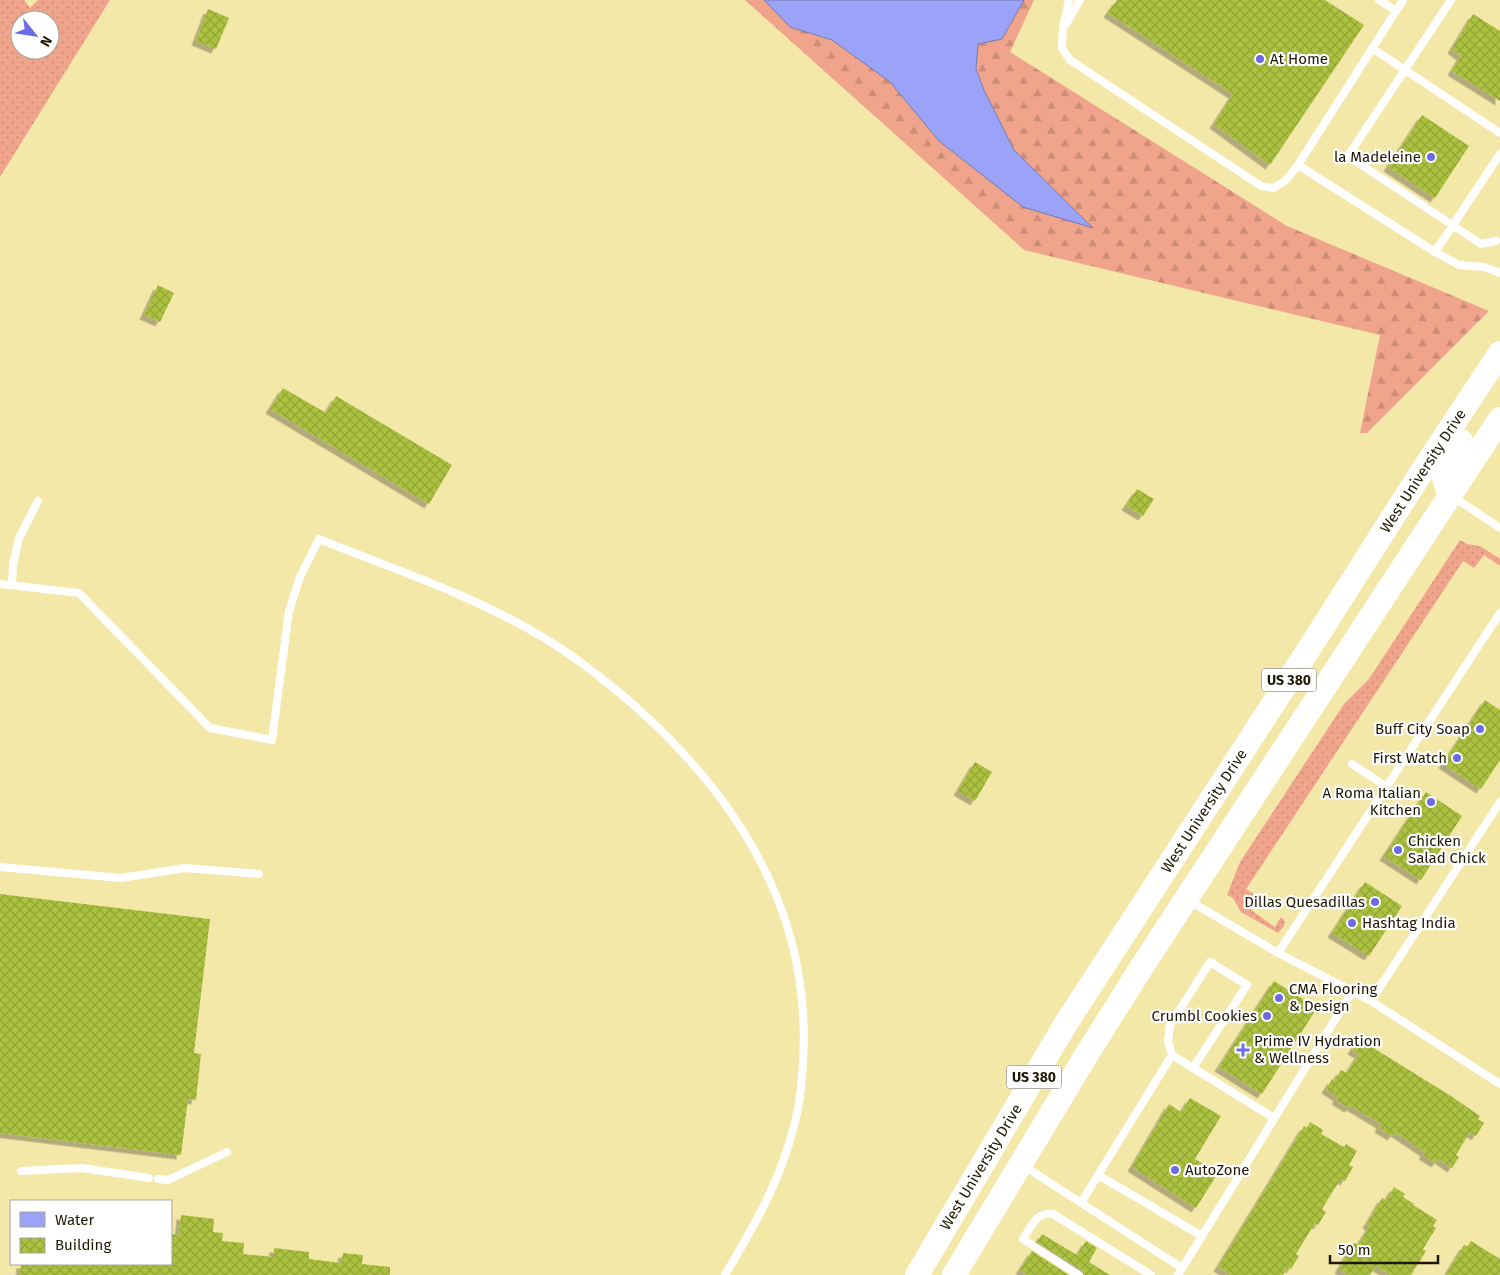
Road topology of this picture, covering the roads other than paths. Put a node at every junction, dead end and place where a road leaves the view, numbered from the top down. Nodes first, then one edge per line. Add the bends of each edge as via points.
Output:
1 (1068, 0) edge
2 (1080, 0) edge
3 (1379, 0) edge
4 (1403, 0) edge
5 (1451, 0) edge
6 (1396, 11) junction
7 (1063, 27) junction
8 (1372, 48) junction
9 (1404, 70) junction
10 (1500, 133) edge
11 (1500, 154) edge
12 (1298, 165) junction
13 (1452, 226) junction
14 (1496, 241) dead end
15 (1435, 252) junction
16 (1500, 273) edge
17 (1500, 353) edge
18 (1500, 383) edge
19 (1500, 419) edge
20 (1419, 476) junction
21 (1450, 495) junction
22 (38, 501) dead end
23 (1500, 528) edge
24 (0, 584) edge
25 (12, 586) junction
26 (1500, 614) edge
27 (1280, 694) junction
28 (1352, 764) dead end
29 (1387, 787) junction
30 (1500, 802) edge
31 (0, 867) edge
32 (258, 874) dead end
33 (1158, 882) junction
34 (1186, 899) junction
35 (1278, 953) junction
36 (1352, 992) junction
37 (1371, 1001) junction
38 (1172, 1055) junction
39 (1193, 1068) junction
40 (1500, 1084) edge
41 (1274, 1118) junction
42 (227, 1152) dead end
43 (1021, 1164) junction
44 (21, 1170) dead end
45 (1098, 1175) junction
46 (149, 1178) dead end
47 (158, 1179) dead end
48 (1081, 1202) junction
49 (1202, 1236) junction
50 (1182, 1268) junction
51 (725, 1275) edge
52 (917, 1275) edge
53 (954, 1275) edge
54 (1079, 1275) edge
55 (1151, 1275) edge
56 (1178, 1275) edge

1 - 7 lane
2 - 7 lane
3 - 6 lane
4 - 6 lane
5 - 9 lane
6 - 8 lane
7 - 12 lane via 1062,48 1070,60 1261,186 1274,188 1286,180
8 - 9 lane
8 - 12 lane
9 - 10 lane
9 - 13 lane via 1348,156
11 - 13 lane
12 - 15 lane
13 - 14 lane via 1481,244
13 - 15 lane
15 - 16 lane via 1459,265 1484,267
17 - 20 highway, West University Drive / US 380
18 - 21 highway via 1445,465 1443,477
19 - 21 highway, US 380
20 - 21 highway
20 - 27 highway, West University Drive / US 380
21 - 23 lane
21 - 34 highway, US 380
22 - 25 lane via 19,538
24 - 25 lane
25 - 51 lane via 79,593 210,728 272,740 289,611 300,577 319,538 454,592 529,629 604,680 661,730 721,800 763,865 786,922 799,973 804,1023 795,1124 769,1197
26 - 29 lane
27 - 33 highway, West University Drive / US 380
27 - 34 highway via 1275,714 1179,861 1178,873
28 - 29 lane
29 - 35 lane
30 - 37 lane
31 - 32 lane via 121,878 185,868
33 - 34 highway
33 - 52 highway, West University Drive / US 380 via 1065,1025
34 - 35 lane
34 - 43 highway, US 380
35 - 36 lane
36 - 37 lane
36 - 41 lane
37 - 40 lane
38 - 39 lane
38 - 39 lane via 1168,1041 1170,1025 1210,962 1247,985
38 - 45 lane
39 - 41 lane
41 - 49 lane
42 - 47 lane via 168,1180
43 - 48 lane
43 - 53 highway, US 380
44 - 46 lane via 82,1168
45 - 48 lane
45 - 49 lane
48 - 50 lane
49 - 50 lane
50 - 56 lane
54 - 55 lane via 1023,1239 1037,1216 1054,1214

